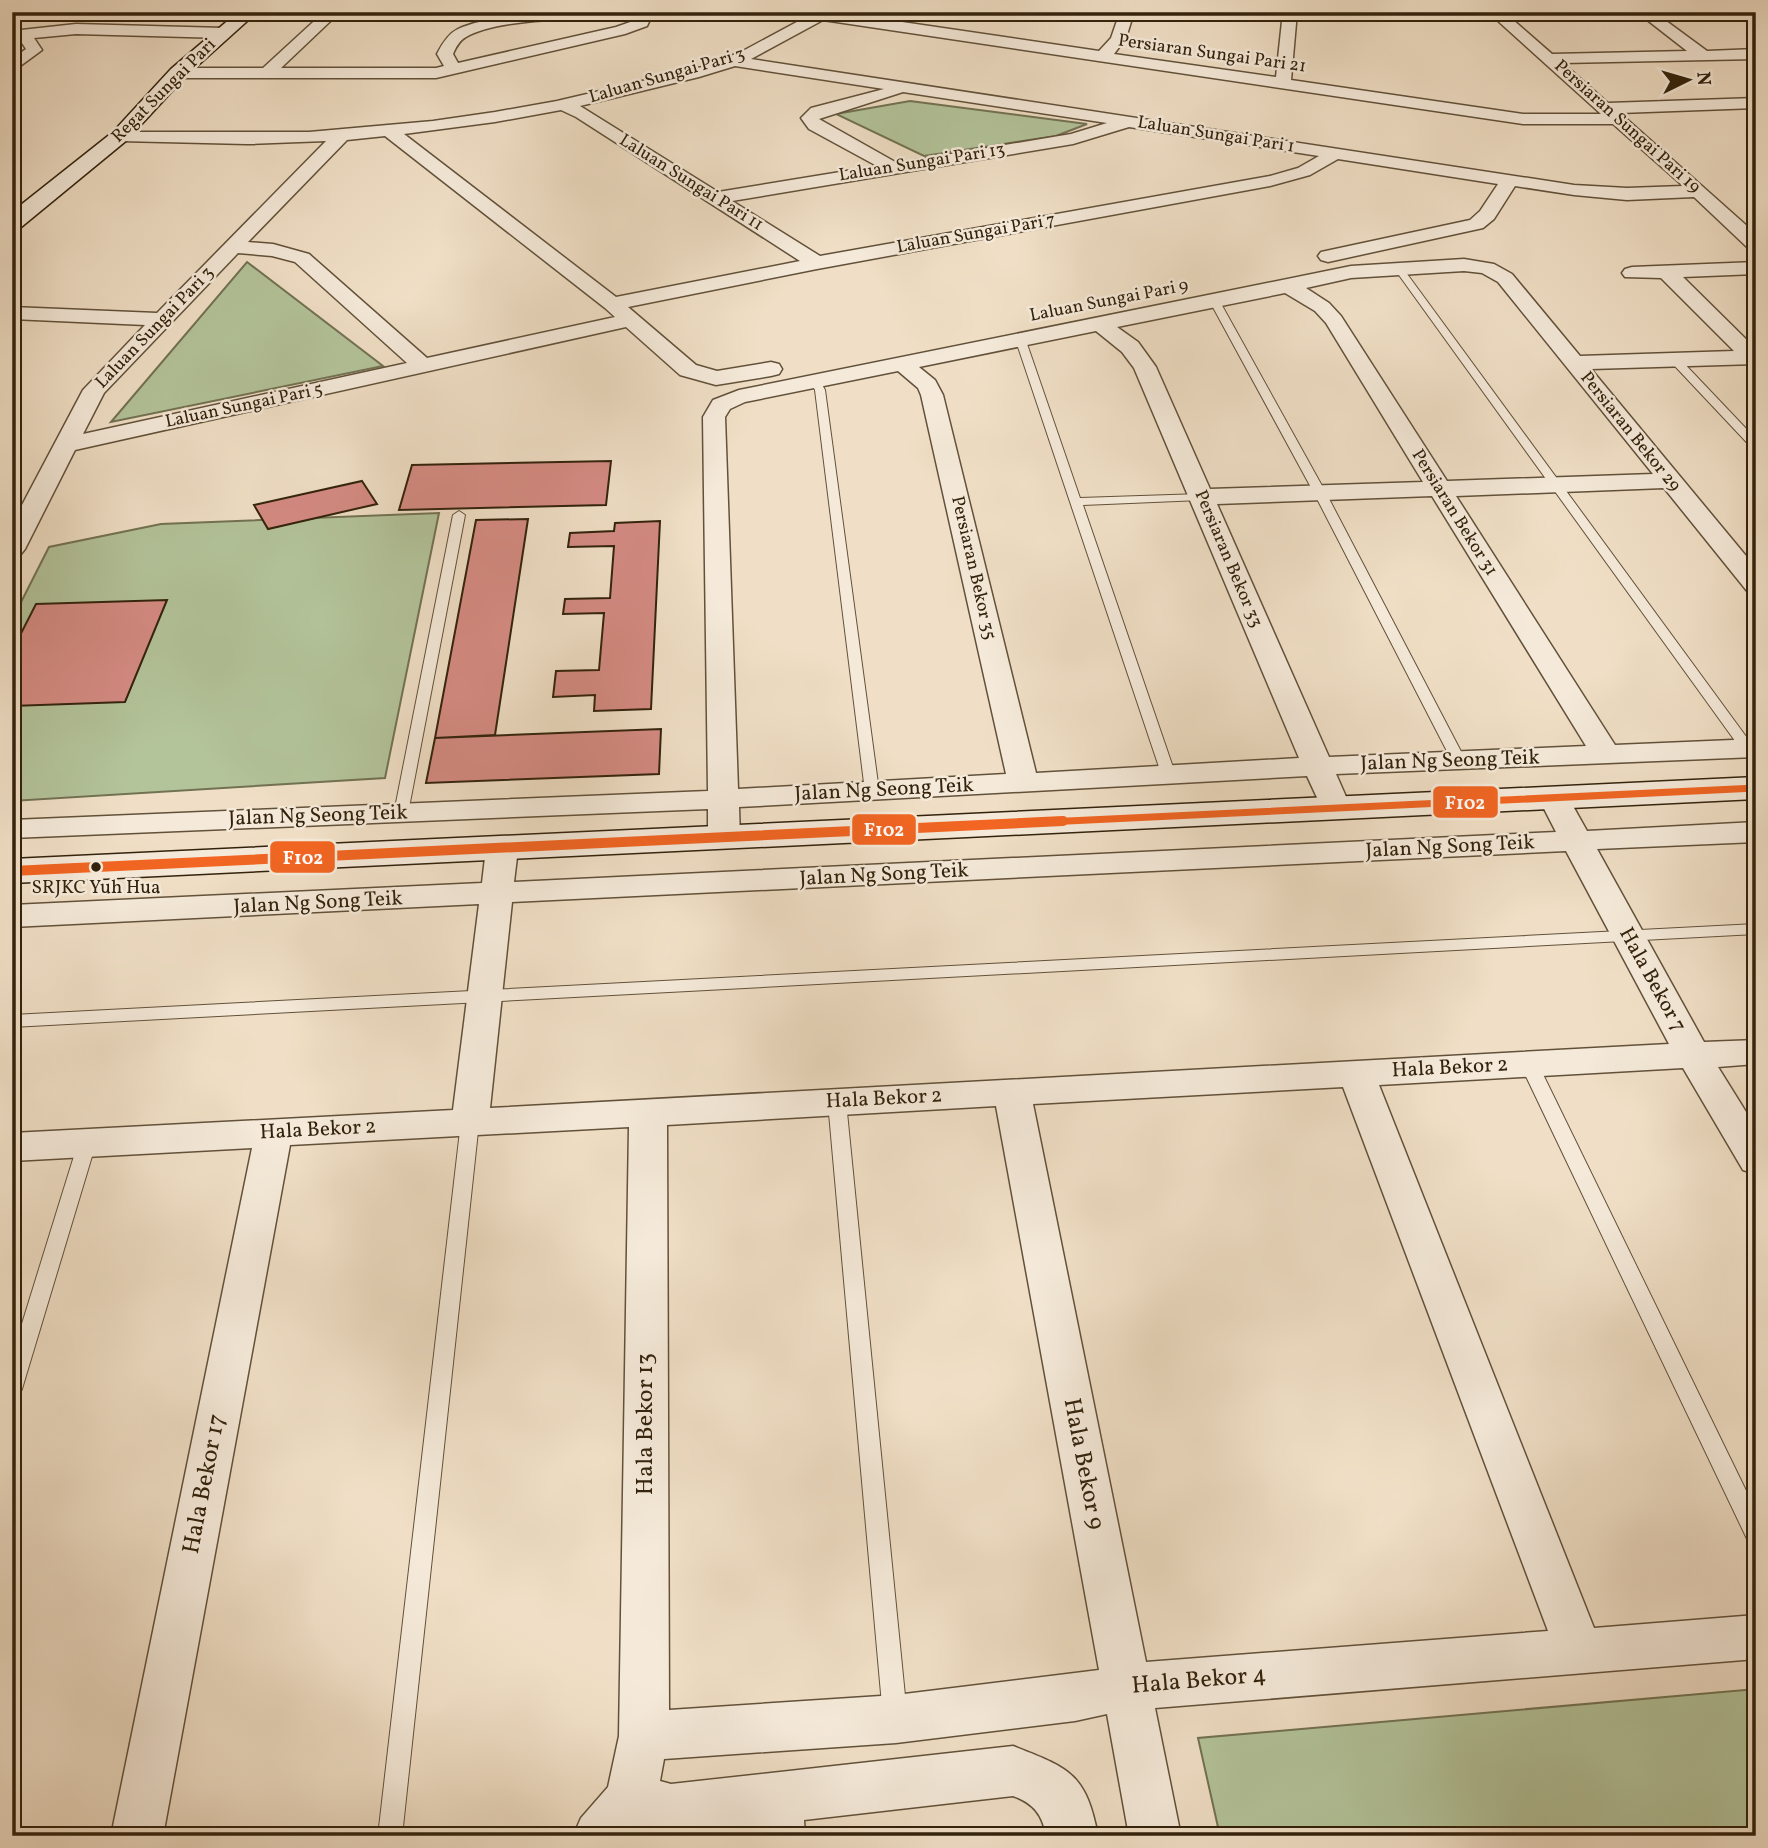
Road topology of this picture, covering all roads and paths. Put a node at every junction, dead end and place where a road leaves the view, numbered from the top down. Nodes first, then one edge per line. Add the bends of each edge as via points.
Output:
1 (249, 12) edge
2 (333, 12) edge
3 (664, 12) edge
4 (802, 12) edge
5 (1127, 12) edge
6 (1290, 12) edge
7 (1495, 12) edge
8 (1644, 12) edge
9 (646, 13) edge
10 (820, 15) junction
11 (952, 22) dead end
12 (936, 32) junction
13 (224, 33) junction
14 (19, 35) edge
15 (1756, 54) edge
16 (1704, 55) junction
17 (1101, 57) junction
18 (1550, 60) junction
19 (734, 61) junction
20 (12, 67) edge
21 (454, 70) junction
22 (268, 72) junction
23 (178, 73) junction
24 (1283, 84) junction
25 (904, 86) junction
26 (1756, 103) edge
27 (564, 105) junction
28 (1611, 113) junction
29 (1128, 121) junction
30 (391, 133) junction
31 (120, 136) junction
32 (340, 137) junction
33 (1334, 153) junction
34 (894, 167) junction
35 (1510, 180) junction
36 (1699, 191) junction
37 (715, 198) junction
38 (12, 223) edge
39 (1746, 227) edge
40 (1756, 245) edge
41 (234, 247) junction
42 (1306, 261) dead end
43 (817, 263) junction
44 (1399, 268) junction
45 (1756, 268) edge
46 (1667, 272) junction
47 (1632, 273) dead end
48 (1288, 286) junction
49 (1214, 300) junction
50 (612, 304) junction
51 (12, 313) edge
52 (162, 320) junction
53 (631, 320) junction
54 (1100, 324) junction
55 (1017, 326) junction
56 (1754, 357) edge
57 (1675, 359) junction
58 (1574, 363) junction
59 (902, 364) junction
60 (793, 365) dead end
61 (424, 367) junction
62 (815, 381) junction
63 (65, 445) junction
64 (1756, 446) edge
65 (1669, 481) junction
66 (1556, 484) junction
67 (1438, 489) junction
68 (1320, 493) junction
69 (1201, 497) junction
70 (1076, 502) junction
71 (459, 515) dead end
72 (12, 550) edge
73 (1756, 585) edge
74 (1752, 749) edge
75 (1606, 754) junction
76 (1460, 761) junction
77 (1318, 766) junction
78 (1169, 776) junction
79 (1023, 783) junction
80 (1756, 788) edge
81 (872, 791) junction
82 (1553, 797) junction
83 (725, 799) junction
84 (1336, 808) junction
85 (401, 813) junction
86 (12, 829) edge
87 (1756, 832) edge
88 (724, 838) junction
89 (1577, 841) junction
90 (502, 849) junction
91 (12, 871) edge
92 (497, 895) junction
93 (12, 916) edge
94 (1756, 929) edge
95 (1629, 936) junction
96 (485, 996) junction
97 (12, 1021) edge
98 (1756, 1052) edge
99 (1693, 1055) junction
100 (1529, 1064) junction
101 (1356, 1073) junction
102 (1012, 1092) junction
103 (837, 1102) junction
104 (648, 1112) junction
105 (470, 1122) junction
106 (274, 1133) junction
107 (87, 1143) junction
108 (12, 1147) edge
109 (1756, 1160) edge
110 (12, 1389) edge
111 (1756, 1534) edge
112 (1756, 1637) edge
113 (1579, 1651) junction
114 (1126, 1687) junction
115 (895, 1719) junction
116 (644, 1736) junction
117 (779, 1817) edge
118 (615, 1818) edge
119 (137, 1836) edge
120 (390, 1836) edge
121 (1072, 1836) edge
122 (1155, 1836) edge

1 - 13 main road, Regat Sungai Pari
2 - 22 street
3 - 9 street
4 - 10 street, Persiaran Sungai Pari 21
5 - 17 street via 1121,37
6 - 24 street
7 - 18 street, Persiaran Sungai Pari 19
8 - 16 street
9 - 21 street via 634,27
9 - 21 street via 558,18 464,32 445,54
10 - 12 street, Persiaran Sungai Pari 21
10 - 19 street, Laluan Sungai Pari 3
11 - 12 street
12 - 17 street, Persiaran Sungai Pari 21
13 - 14 street via 76,29
13 - 23 main road, Regat Sungai Pari
14 - 20 street via 34,50
15 - 16 street
16 - 18 street
17 - 24 street, Persiaran Sungai Pari 21
18 - 28 street, Persiaran Sungai Pari 19
19 - 25 street, Laluan Sungai Pari 1
19 - 27 street, Laluan Sungai Pari 3
21 - 22 street via 383,75
22 - 23 street
23 - 31 main road, Regat Sungai Pari
24 - 28 street, Persiaran Sungai Pari 21 via 1523,119
25 - 29 street, Laluan Sungai Pari 1
25 - 34 street via 809,118
26 - 28 street, Persiaran Sungai Pari 21
27 - 30 street, Laluan Sungai Pari 3
27 - 37 street, Laluan Sungai Pari 11
28 - 36 street, Persiaran Sungai Pari 19
29 - 33 street, Laluan Sungai Pari 1
29 - 34 street, Laluan Sungai Pari 13 via 1073,139
30 - 32 street, Laluan Sungai Pari 3
30 - 50 street
31 - 32 street, Laluan Sungai Pari 3
31 - 38 main road, Regat Sungai Pari
32 - 41 street, Laluan Sungai Pari 3
33 - 35 street, Laluan Sungai Pari 1
33 - 43 street, Laluan Sungai Pari 7 via 1302,174 1270,181
34 - 37 street, Laluan Sungai Pari 13
35 - 36 street, Laluan Sungai Pari 1 via 1600,193
35 - 42 street via 1476,225
36 - 39 street, Persiaran Sungai Pari 19
37 - 43 street, Laluan Sungai Pari 11
39 - 40 street, Persiaran Sungai Pari 19
41 - 52 street, Laluan Sungai Pari 3
41 - 61 street via 302,258
43 - 50 street, Laluan Sungai Pari 7
44 - 48 street via 1325,276
44 - 58 street, Persiaran Bekor 29 via 1477,265 1497,272
44 - 66 lane
45 - 46 street
46 - 47 street
46 - 56 street
48 - 49 street
48 - 67 street, Persiaran Bekor 31 via 1334,320
49 - 54 street
49 - 68 lane
50 - 53 street
51 - 52 street
52 - 63 street, Laluan Sungai Pari 3 via 94,390
53 - 60 street via 688,370 716,378
53 - 61 street, Laluan Sungai Pari 5
54 - 55 street
54 - 69 street, Persiaran Bekor 33 via 1130,346 1145,367
55 - 59 street
55 - 70 lane
56 - 57 street
57 - 58 street
57 - 64 lane
58 - 65 street, Persiaran Bekor 29
59 - 62 street
59 - 79 street, Persiaran Bekor 35 via 932,395
61 - 63 street, Laluan Sungai Pari 5
62 - 81 lane via 822,403
62 - 83 street via 739,397 721,405 714,417
63 - 72 street, Laluan Sungai Pari 3
65 - 66 street
65 - 73 street, Persiaran Bekor 29
66 - 67 street
66 - 74 lane
67 - 68 street
67 - 75 street, Persiaran Bekor 31
68 - 69 street
68 - 76 lane
69 - 70 lane
69 - 77 street, Persiaran Bekor 33
70 - 78 lane
71 - 85 lane
74 - 75 street, Jalan Ng Seong Teik
75 - 76 street, Jalan Ng Seong Teik
76 - 77 street, Jalan Ng Seong Teik
77 - 78 street, Jalan Ng Seong Teik
77 - 84 street, Persiaran Bekor 33
78 - 79 street, Jalan Ng Seong Teik
79 - 81 street, Jalan Ng Seong Teik
80 - 82 main road, Jalan Ng Seong Teik
81 - 83 street, Jalan Ng Seong Teik
82 - 84 main road, Jalan Ng Seong Teik
82 - 89 street, Hala Bekor 7
83 - 85 street, Jalan Ng Seong Teik
83 - 88 street
84 - 88 main road, Jalan Ng Seong Teik
85 - 86 street, Jalan Ng Seong Teik
87 - 89 street, Jalan Ng Song Teik
88 - 90 main road, Jalan Ng Seong Teik
89 - 92 street, Jalan Ng Song Teik
89 - 95 street, Hala Bekor 7
90 - 91 main road, Jalan Ng Seong Teik
90 - 92 street
92 - 93 street, Jalan Ng Song Teik
92 - 96 street
94 - 95 lane
95 - 96 lane
95 - 99 street, Hala Bekor 7
96 - 97 lane
96 - 105 street
98 - 99 street, Hala Bekor 2
99 - 100 street, Hala Bekor 2
99 - 109 street, Hala Bekor 7
100 - 101 street, Hala Bekor 2
100 - 111 lane
101 - 102 street, Hala Bekor 2
101 - 113 street
102 - 103 street, Hala Bekor 2
102 - 114 street, Hala Bekor 9
103 - 104 street, Hala Bekor 2
103 - 115 lane
104 - 105 street, Hala Bekor 2
104 - 116 street, Hala Bekor 13
105 - 106 street, Hala Bekor 2
105 - 120 lane
106 - 107 street, Hala Bekor 2
106 - 119 street, Hala Bekor 17
107 - 108 street, Hala Bekor 2
107 - 110 lane
112 - 113 street, Hala Bekor 4
113 - 114 street, Hala Bekor 4
114 - 115 street, Hala Bekor 4 via 1074,1698
114 - 122 street, Hala Bekor 9
115 - 116 street, Hala Bekor 4
116 - 118 street, Hala Bekor 13
117 - 118 street via 671,1810
117 - 121 street via 1013,1771 1044,1783 1068,1807

